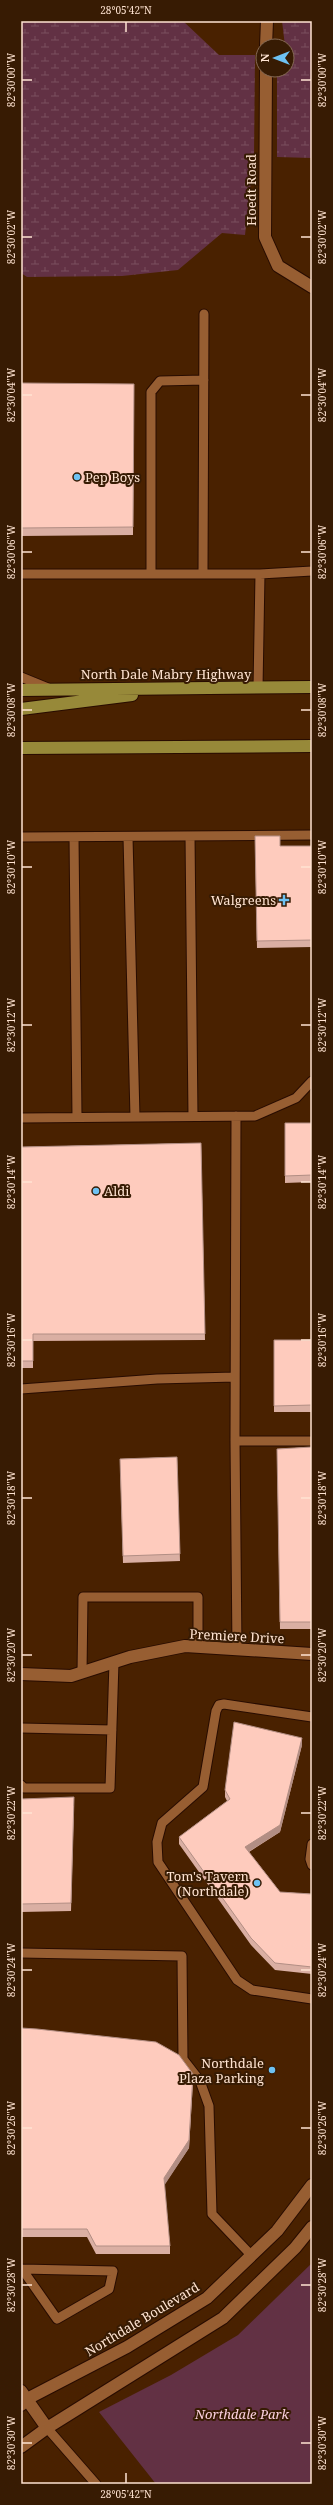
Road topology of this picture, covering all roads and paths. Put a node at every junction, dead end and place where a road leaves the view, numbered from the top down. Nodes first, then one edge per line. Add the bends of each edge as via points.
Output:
1 (266, 21) edge
2 (266, 38) edge
3 (266, 78) edge
4 (312, 287) edge
5 (204, 314) dead end
6 (204, 380) junction
7 (312, 571) edge
8 (21, 574) edge
9 (151, 574) junction
10 (203, 574) junction
11 (260, 574) junction
12 (21, 677) edge
13 (312, 687) edge
14 (186, 688) junction
15 (258, 688) junction
16 (51, 689) junction
17 (21, 690) edge
18 (21, 709) edge
19 (312, 746) edge
20 (21, 748) edge
21 (312, 835) edge
22 (190, 836) junction
23 (21, 837) edge
24 (74, 837) junction
25 (128, 837) junction
26 (312, 1082) edge
27 (193, 1116) junction
28 (236, 1116) junction
29 (77, 1117) junction
30 (135, 1117) junction
31 (21, 1118) edge
32 (235, 1377) junction
33 (21, 1389) edge
34 (235, 1441) junction
35 (312, 1441) edge
36 (198, 1647) junction
37 (237, 1650) junction
38 (312, 1654) edge
39 (114, 1662) junction
40 (82, 1673) junction
41 (21, 1674) edge
42 (312, 1717) edge
43 (21, 1728) edge
44 (112, 1730) junction
45 (21, 1785) edge
46 (312, 1844) edge
47 (312, 1865) edge
48 (21, 1953) edge
49 (312, 1999) edge
50 (312, 2185) edge
51 (312, 2226) edge
52 (251, 2255) junction
53 (22, 2269) edge
54 (23, 2398) edge
55 (47, 2428) junction
56 (21, 2447) edge
57 (96, 2484) edge

1 - 2 street
3 - 4 street, Hoedt Road via 265,237 278,266
5 - 6 lane
6 - 9 lane via 160,381 151,392
6 - 10 lane
7 - 11 lane
8 - 9 lane
9 - 10 lane
10 - 11 lane
11 - 15 lane
12 - 16 lane
13 - 15 main road, North Dale Mabry Highway
14 - 15 main road, North Dale Mabry Highway
14 - 16 main road, North Dale Mabry Highway
14 - 18 main road
16 - 17 main road, North Dale Mabry Highway
19 - 20 main road
21 - 22 lane
22 - 25 lane
22 - 27 lane
23 - 24 lane
24 - 25 lane
24 - 29 lane
25 - 30 lane
26 - 28 lane via 296,1098 255,1116
27 - 28 lane
27 - 30 lane
28 - 32 lane
29 - 30 lane
29 - 31 lane
32 - 33 lane via 157,1379
32 - 34 lane
34 - 35 lane
34 - 37 lane
36 - 37 street, Premiere Drive
36 - 39 street, Premiere Drive via 185,1646
36 - 40 lane via 198,1597 83,1596
37 - 38 street, Premiere Drive
39 - 40 street, Premiere Drive
39 - 44 lane
40 - 41 street, Premiere Drive via 71,1676
42 - 49 lane via 219,1705 203,1787 162,1822 157,1842 158,1862 237,1980 252,1990
43 - 44 lane
44 - 45 lane via 110,1788 24,1788
46 - 47 lane
48 - 52 lane via 182,1956 183,2059 200,2081 209,2106 212,2214
50 - 52 street, Northdale Boulevard via 277,2231
51 - 55 street via 295,2248 222,2318
52 - 54 street, Northdale Boulevard via 207,2298 127,2347
53 - 53 lane via 106,2271 113,2271 109,2289 57,2319
54 - 55 street
55 - 56 street
55 - 57 lane

